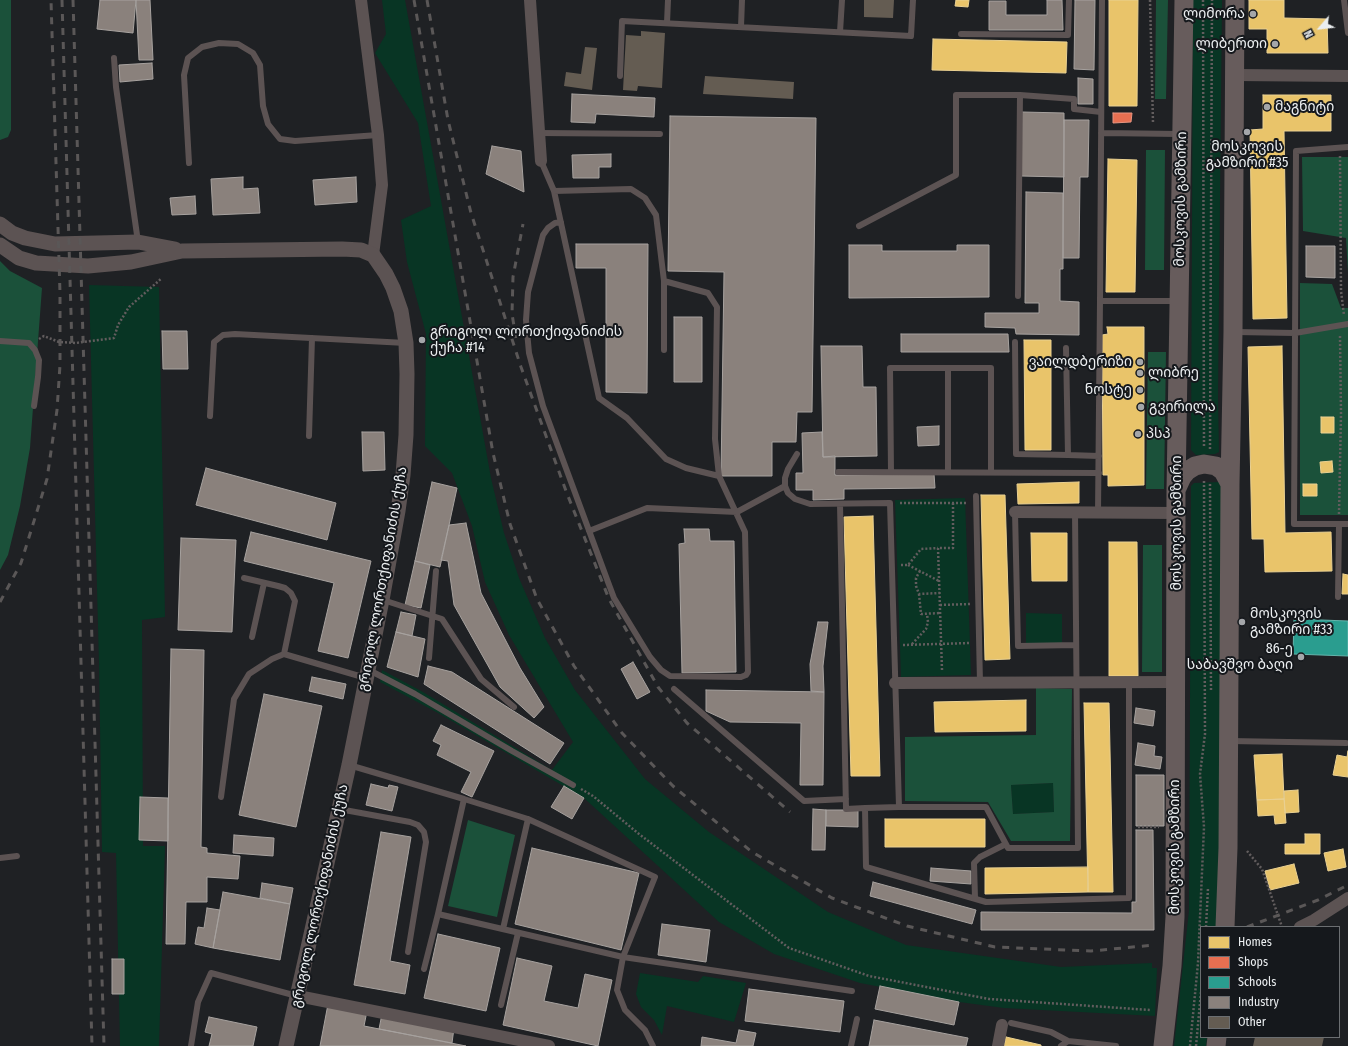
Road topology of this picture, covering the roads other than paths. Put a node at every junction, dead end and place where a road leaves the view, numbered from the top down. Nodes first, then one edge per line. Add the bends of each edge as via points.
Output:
1 (361, 0) edge
2 (530, 0) edge
3 (668, 0) edge
4 (742, 0) edge
5 (842, 0) edge
6 (913, 0) edge
7 (1069, 0) edge
8 (1102, 0) edge
9 (1184, 0) edge
10 (1235, 0) edge
11 (1344, 0) edge
12 (667, 23) junction
13 (741, 27) junction
14 (840, 32) junction
15 (1348, 33) edge
16 (961, 34) dead end
17 (114, 58) dead end
18 (1235, 75) junction
19 (620, 76) dead end
20 (1348, 76) edge
21 (1020, 95) junction
22 (1101, 112) junction
23 (540, 133) junction
24 (1101, 133) junction
25 (660, 134) dead end
26 (1182, 134) junction
27 (378, 135) junction
28 (1348, 147) edge
29 (541, 161) joint
30 (189, 163) dead end
31 (554, 191) junction
32 (561, 222) junction
33 (0, 224) edge
34 (859, 226) dead end
35 (138, 242) junction
36 (0, 245) edge
37 (182, 251) junction
38 (372, 255) junction
39 (664, 281) junction
40 (1018, 296) dead end
41 (1100, 301) junction
42 (1180, 301) junction
43 (1345, 325) edge
44 (1233, 332) junction
45 (1295, 333) junction
46 (312, 338) junction
47 (0, 341) edge
48 (1015, 342) dead end
49 (406, 344) junction
50 (1066, 348) dead end
51 (664, 350) dead end
52 (948, 368) junction
53 (34, 406) dead end
54 (210, 416) dead end
55 (309, 436) dead end
56 (797, 454) dead end
57 (1068, 455) junction
58 (1099, 456) junction
59 (838, 472) dead end
60 (891, 472) junction
61 (948, 472) junction
62 (991, 472) junction
63 (1099, 472) junction
64 (719, 476) junction
65 (1230, 484) junction
66 (785, 486) junction
67 (1176, 490) junction
68 (976, 500) road end
69 (840, 504) junction
70 (737, 512) junction
71 (1015, 512) joint
72 (1075, 512) junction
73 (1098, 513) junction
74 (1177, 514) junction
75 (1339, 524) junction
76 (1348, 524) edge
77 (589, 531) junction
78 (436, 571) dead end
79 (244, 578) dead end
80 (264, 583) junction
81 (1338, 598) dead end
82 (382, 600) junction
83 (431, 616) junction
84 (252, 637) dead end
85 (1076, 646) junction
86 (284, 654) junction
87 (429, 658) dead end
88 (367, 674) junction
89 (1129, 682) junction
90 (1176, 682) junction
91 (980, 683) junction
92 (1076, 683) junction
93 (895, 684) junction
94 (674, 689) dead end
95 (514, 707) dead end
96 (1228, 741) junction
97 (1346, 743) dead end
98 (349, 765) junction
99 (573, 785) road end
100 (220, 797) dead end
101 (464, 798) junction
102 (846, 799) junction
103 (899, 807) junction
104 (865, 808) junction
105 (339, 809) junction
106 (528, 819) junction
107 (1006, 844) junction
108 (17, 856) dead end
109 (0, 858) edge
110 (975, 898) junction
111 (1348, 898) edge
112 (438, 914) junction
113 (1225, 920) edge
114 (1302, 926) edge
115 (503, 929) junction
116 (518, 933) junction
117 (408, 952) dead end
118 (623, 957) junction
119 (424, 970) dead end
120 (852, 991) dead end
121 (298, 996) junction
122 (501, 1005) dead end
123 (857, 1019) dead end
124 (1006, 1024) joint
125 (1068, 1041) junction
126 (190, 1046) edge
127 (286, 1046) edge
128 (549, 1046) edge
129 (653, 1046) edge
130 (851, 1046) edge
131 (998, 1046) edge
132 (1061, 1046) edge
133 (1116, 1046) edge
134 (1163, 1046) edge

1 - 27 street
2 - 23 street
3 - 12 lane
4 - 13 lane
5 - 14 lane
6 - 14 lane via 911,36
7 - 16 lane via 1068,35
8 - 22 lane
9 - 26 main road, მოსკოვის გამზირი
10 - 18 main road
11 - 15 lane
12 - 13 lane
12 - 19 lane via 622,21
13 - 14 lane
17 - 35 lane
18 - 20 street
18 - 44 main road
21 - 22 lane via 1074,99 1074,109
21 - 34 lane via 956,95 956,175
21 - 40 lane
22 - 24 lane
23 - 25 lane
23 - 29 street
24 - 26 lane
24 - 41 lane
26 - 42 main road, მოსკოვის გამზირი
27 - 30 lane via 295,141 280,139 268,124 263,106 260,65 253,53 238,44 219,43 202,47 188,58 184,75
27 - 38 street via 382,185
28 - 45 lane via 1296,151
29 - 31 lane
31 - 32 lane
31 - 39 lane via 631,189 645,198 656,214
32 - 64 lane via 599,398 627,418 666,459 686,468
32 - 77 lane via 548,228 543,235 528,292 526,320 529,353 543,406
33 - 35 street via 25,238 55,244
35 - 37 street
36 - 37 street via 19,258 55,265 88,266 131,262
37 - 38 street via 342,249 361,250
38 - 49 street, გრიგოლ ლორთქიფანიძის ქუჩა via 393,288
39 - 51 lane
39 - 64 lane via 708,293 717,307 715,439
41 - 42 lane
41 - 58 lane
42 - 67 main road, მოსკოვის გამზირი
43 - 45 lane
44 - 45 lane
44 - 65 main road
45 - 75 lane via 1294,524
46 - 49 lane
46 - 54 lane via 223,335 214,342
46 - 55 lane
47 - 53 lane via 29,343 35,350 39,360
48 - 57 lane via 1016,454
49 - 82 street, გრიგოლ ლორთქიფანიძის ქუჩა via 406,435 403,475
50 - 57 lane
52 - 60 lane via 890,368
52 - 61 lane
52 - 62 lane via 990,368
56 - 66 lane via 788,469
57 - 58 lane
58 - 63 lane
59 - 60 lane
60 - 61 lane
61 - 62 lane
62 - 63 lane
63 - 73 lane
64 - 70 lane
65 - 67 main road via 1223,471 1216,466 1204,464 1187,471
65 - 96 main road
66 - 69 lane via 795,499 810,504
66 - 70 lane
67 - 74 main road, მოსკოვის გამზირი
68 - 91 lane
69 - 93 lane via 890,504
69 - 102 lane
70 - 77 lane via 647,508
70 - 77 lane via 745,532 748,672 741,677 670,676 661,670 650,657 614,598
71 - 72 street
71 - 85 lane via 1018,646
72 - 73 street
72 - 85 lane
73 - 74 street
74 - 90 main road, მოსკოვის გამზირი
75 - 76 lane
75 - 81 lane
78 - 83 lane
79 - 80 lane
80 - 84 lane
80 - 86 lane via 285,588 295,601
82 - 83 lane
82 - 88 street, გრიგოლ ლორთქიფანიძის ქუჩა
83 - 87 lane
83 - 95 lane via 442,619 481,679
85 - 92 lane
86 - 88 lane
86 - 100 lane via 249,674 234,699
88 - 98 street, გრიგოლ ლორთქიფანიძის ქუჩა
88 - 99 lane via 415,694
89 - 90 street
89 - 92 street
89 - 110 lane via 1130,898 986,902
90 - 134 main road, მოსკოვის გამზირი via 1175,917
91 - 92 street
91 - 93 street
92 - 107 lane via 1078,848 1008,848
93 - 103 lane
94 - 102 lane via 804,801
96 - 97 lane
96 - 113 main road
98 - 101 lane
98 - 105 street, გრიგოლ ლორთქიფანიძის ქუჩა
101 - 106 lane
101 - 112 lane
102 - 104 lane via 846,809
103 - 104 lane
103 - 107 lane via 986,807
104 - 110 lane via 866,867
105 - 117 lane via 410,822 424,832 426,842
105 - 121 street, გრიგოლ ლორთქიფანიძის ქუჩა
106 - 115 lane
106 - 118 lane via 655,877
107 - 110 lane via 980,857 974,863
108 - 109 lane
111 - 114 street
112 - 115 lane
112 - 119 lane
115 - 116 lane
116 - 118 lane
116 - 122 lane
118 - 120 lane
118 - 129 lane via 617,990 625,1010 645,1030
121 - 126 lane via 211,973 198,1002
121 - 127 street, გრიგოლ ლორთქიფანიძის ქუჩა
121 - 128 street
123 - 130 lane
124 - 125 lane via 1051,1032
124 - 131 street
125 - 132 lane
125 - 133 lane

